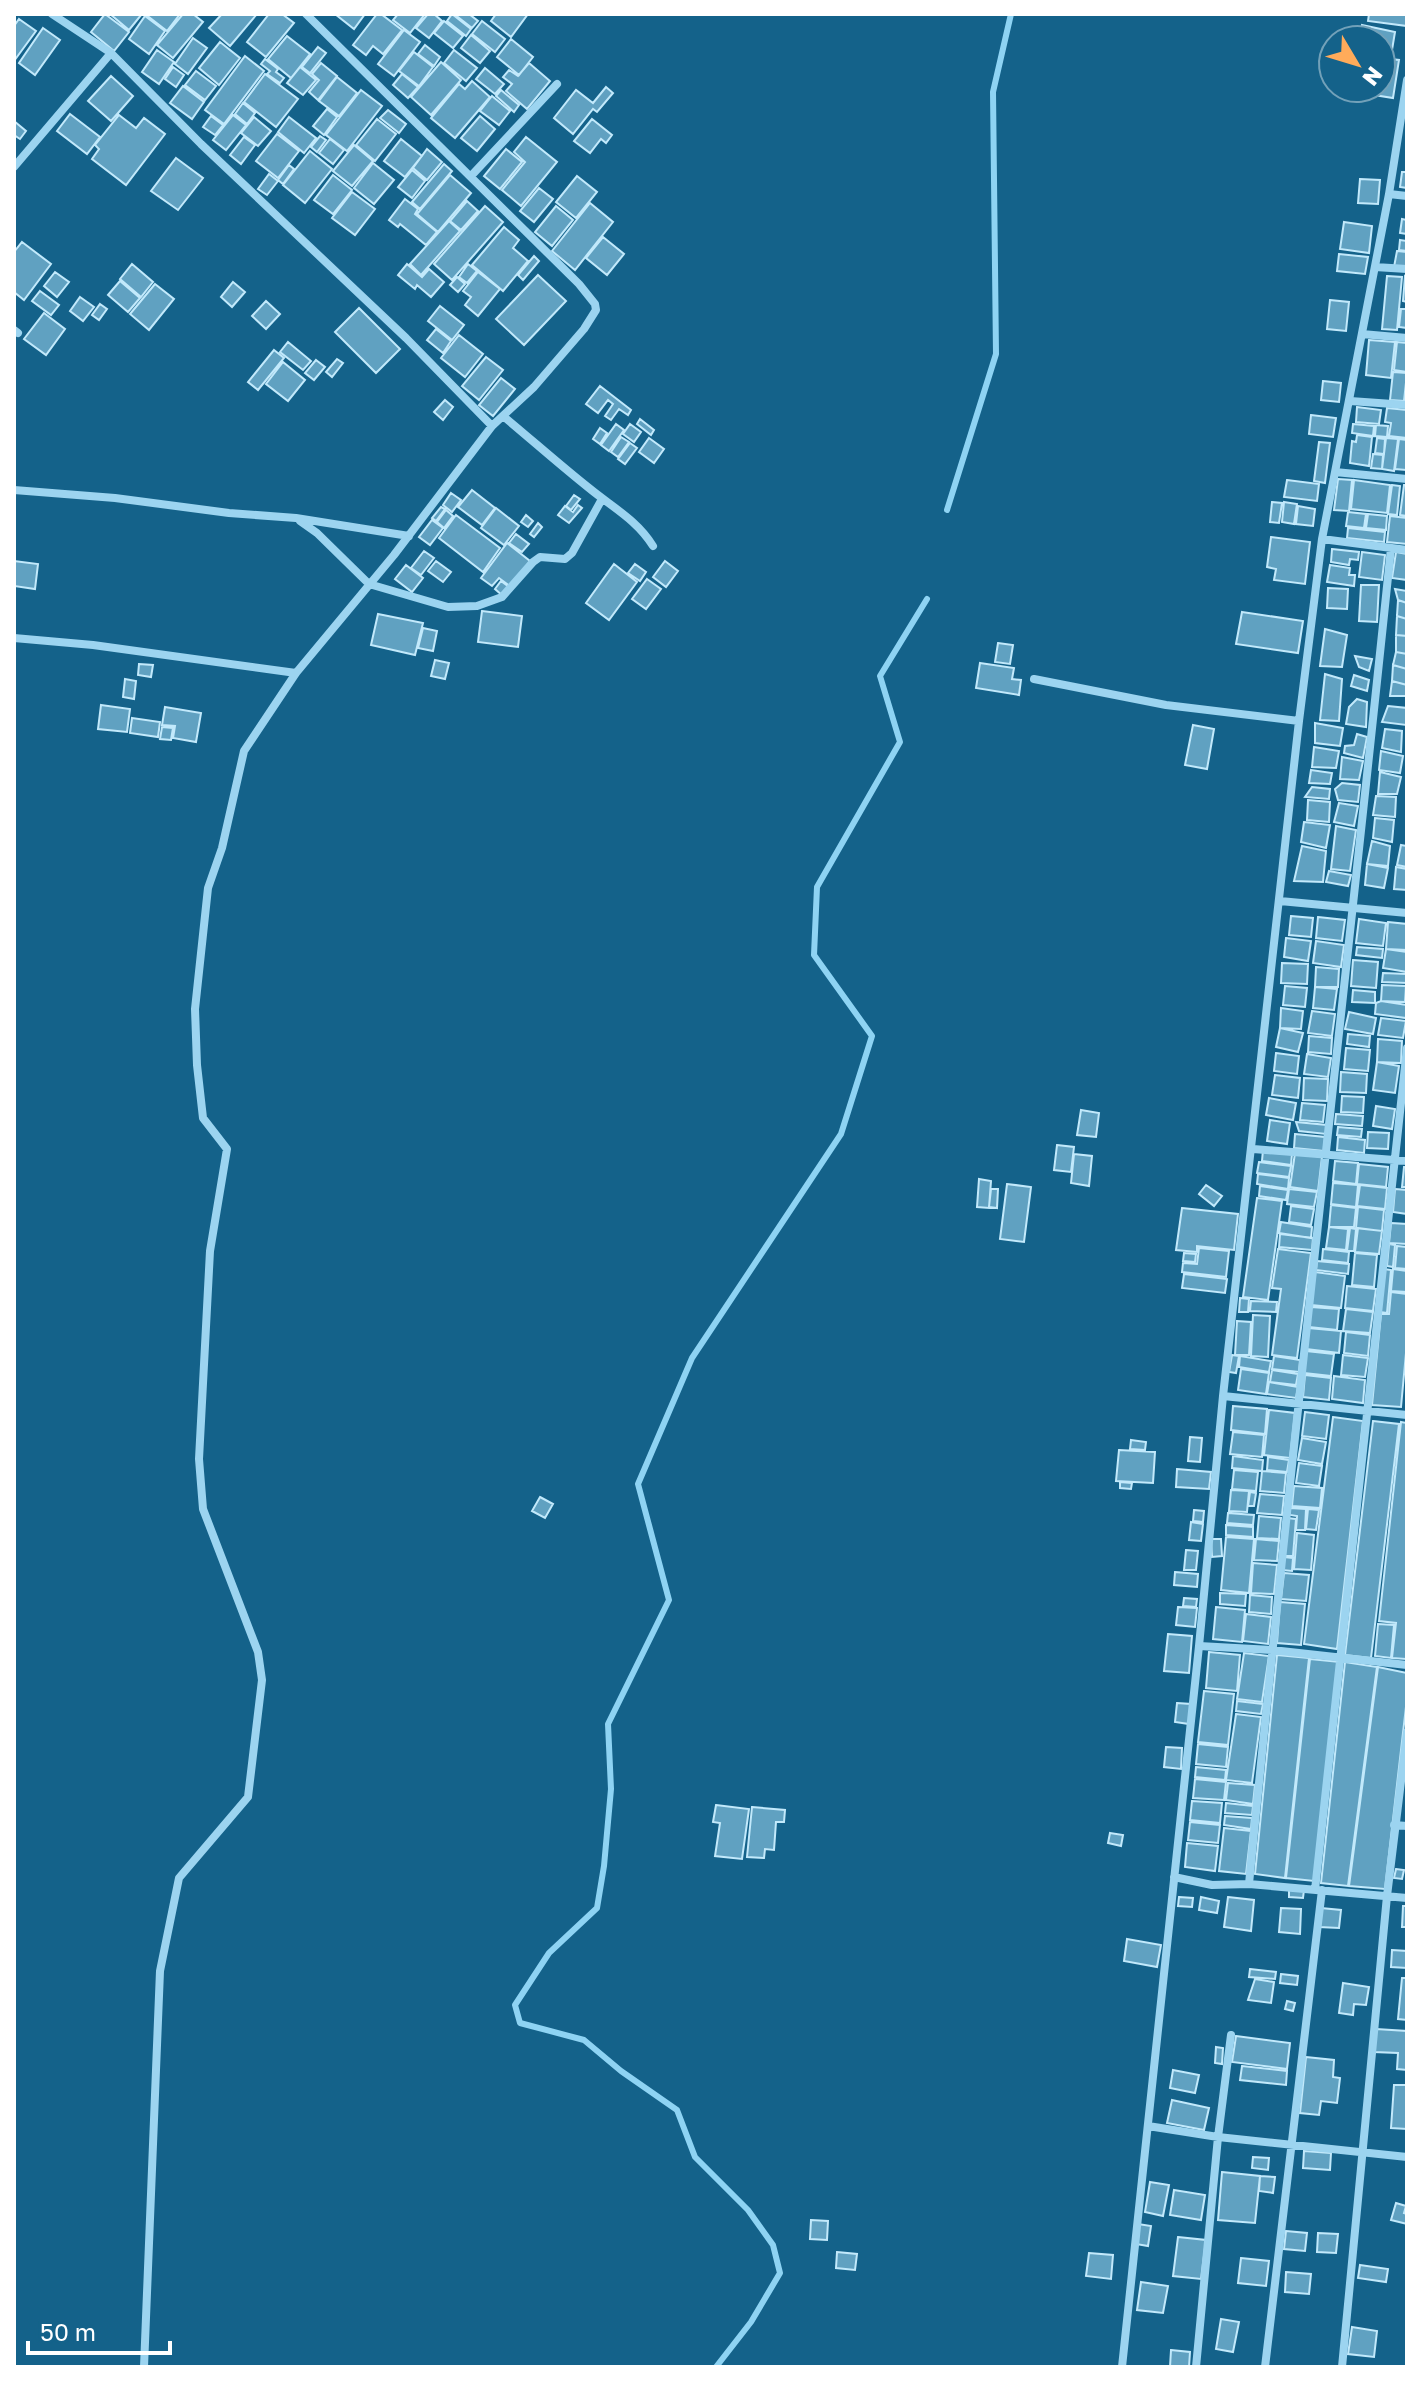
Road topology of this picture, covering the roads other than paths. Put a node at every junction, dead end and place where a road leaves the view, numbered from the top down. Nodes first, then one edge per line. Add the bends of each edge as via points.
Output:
1 (52, 14) edge
2 (306, 14) edge
3 (111, 53) junction
4 (1407, 80) edge
5 (557, 84) dead end
6 (1404, 120) edge
7 (14, 167) edge
8 (471, 176) junction
9 (1389, 194) junction
10 (1407, 196) edge
11 (1375, 267) junction
12 (1407, 269) edge
13 (1362, 334) junction
14 (1407, 338) edge
15 (1350, 401) junction
16 (1407, 405) edge
17 (503, 416) junction
18 (492, 426) junction
19 (1335, 472) junction
20 (1407, 479) edge
21 (14, 490) edge
22 (602, 499) junction
23 (296, 518) junction
24 (409, 536) junction
25 (1322, 539) junction
26 (653, 546) dead end
27 (1391, 548) junction
28 (1407, 550) edge
29 (369, 584) junction
30 (14, 638) edge
31 (296, 673) junction
32 (1034, 679) dead end
33 (1299, 721) junction
34 (1280, 901) junction
35 (1354, 907) junction
36 (1407, 913) edge
37 (1407, 1048) edge
38 (1253, 1149) junction
39 (1327, 1154) junction
40 (1394, 1159) junction
41 (1407, 1161) edge
42 (1223, 1396) junction
43 (1297, 1405) junction
44 (1366, 1411) junction
45 (1407, 1415) edge
46 (1199, 1646) junction
47 (1272, 1650) junction
48 (1342, 1657) junction
49 (1407, 1665) edge
50 (1407, 1732) edge
51 (1406, 1758) edge
52 (1394, 1825) junction
53 (1407, 1826) edge
54 (1174, 1877) junction
55 (1249, 1884) junction
56 (1318, 1890) junction
57 (1387, 1896) junction
58 (1407, 1898) edge
59 (1231, 2035) dead end
60 (1148, 2126) junction
61 (1218, 2137) junction
62 (1291, 2143) junction
63 (1364, 2151) junction
64 (1407, 2157) edge
65 (144, 2367) edge
66 (1122, 2367) edge
67 (1196, 2367) edge
68 (1265, 2367) edge
69 (1342, 2367) edge

1 - 3 street
2 - 8 street
3 - 7 street
3 - 18 street
4 - 6 street
5 - 8 street
6 - 9 street
8 - 17 street via 579,284 596,310 534,387
9 - 10 street
9 - 11 street
11 - 12 street
11 - 13 street
13 - 14 street
13 - 15 street
15 - 16 street
15 - 19 street
17 - 18 street
17 - 22 street
18 - 24 street
19 - 20 street
19 - 25 street
21 - 23 street
22 - 26 street via 633,520
22 - 29 street via 565,559 540,557 506,595 477,606 448,607
23 - 24 street
23 - 29 street
24 - 29 street
25 - 27 street
25 - 33 street
27 - 28 street
27 - 35 street
29 - 31 street
30 - 31 street
31 - 65 street via 244,751 208,888 195,1009 203,1118 227,1149 210,1251 199,1459 203,1509 258,1652 262,1680 248,1797 179,1878 160,1971
32 - 33 street via 1166,705
33 - 34 street
34 - 35 street
34 - 38 street
35 - 36 street
35 - 39 street
37 - 40 street
38 - 39 street
38 - 42 street
39 - 40 street
39 - 43 street
40 - 41 street
40 - 44 street
42 - 43 street
42 - 46 street
43 - 44 street
43 - 47 street
44 - 45 street
44 - 48 street
46 - 47 street
46 - 54 street
47 - 48 street
47 - 55 street
48 - 49 street
48 - 56 street
50 - 51 street
51 - 52 street
52 - 53 street
52 - 57 street
54 - 55 street via 1212,1885
54 - 60 street
55 - 56 street
56 - 57 street
56 - 62 street
57 - 58 street
57 - 63 street
59 - 61 street
60 - 61 street
60 - 66 street
61 - 62 street
61 - 67 street
62 - 63 street
62 - 68 street
63 - 64 street
63 - 69 street

